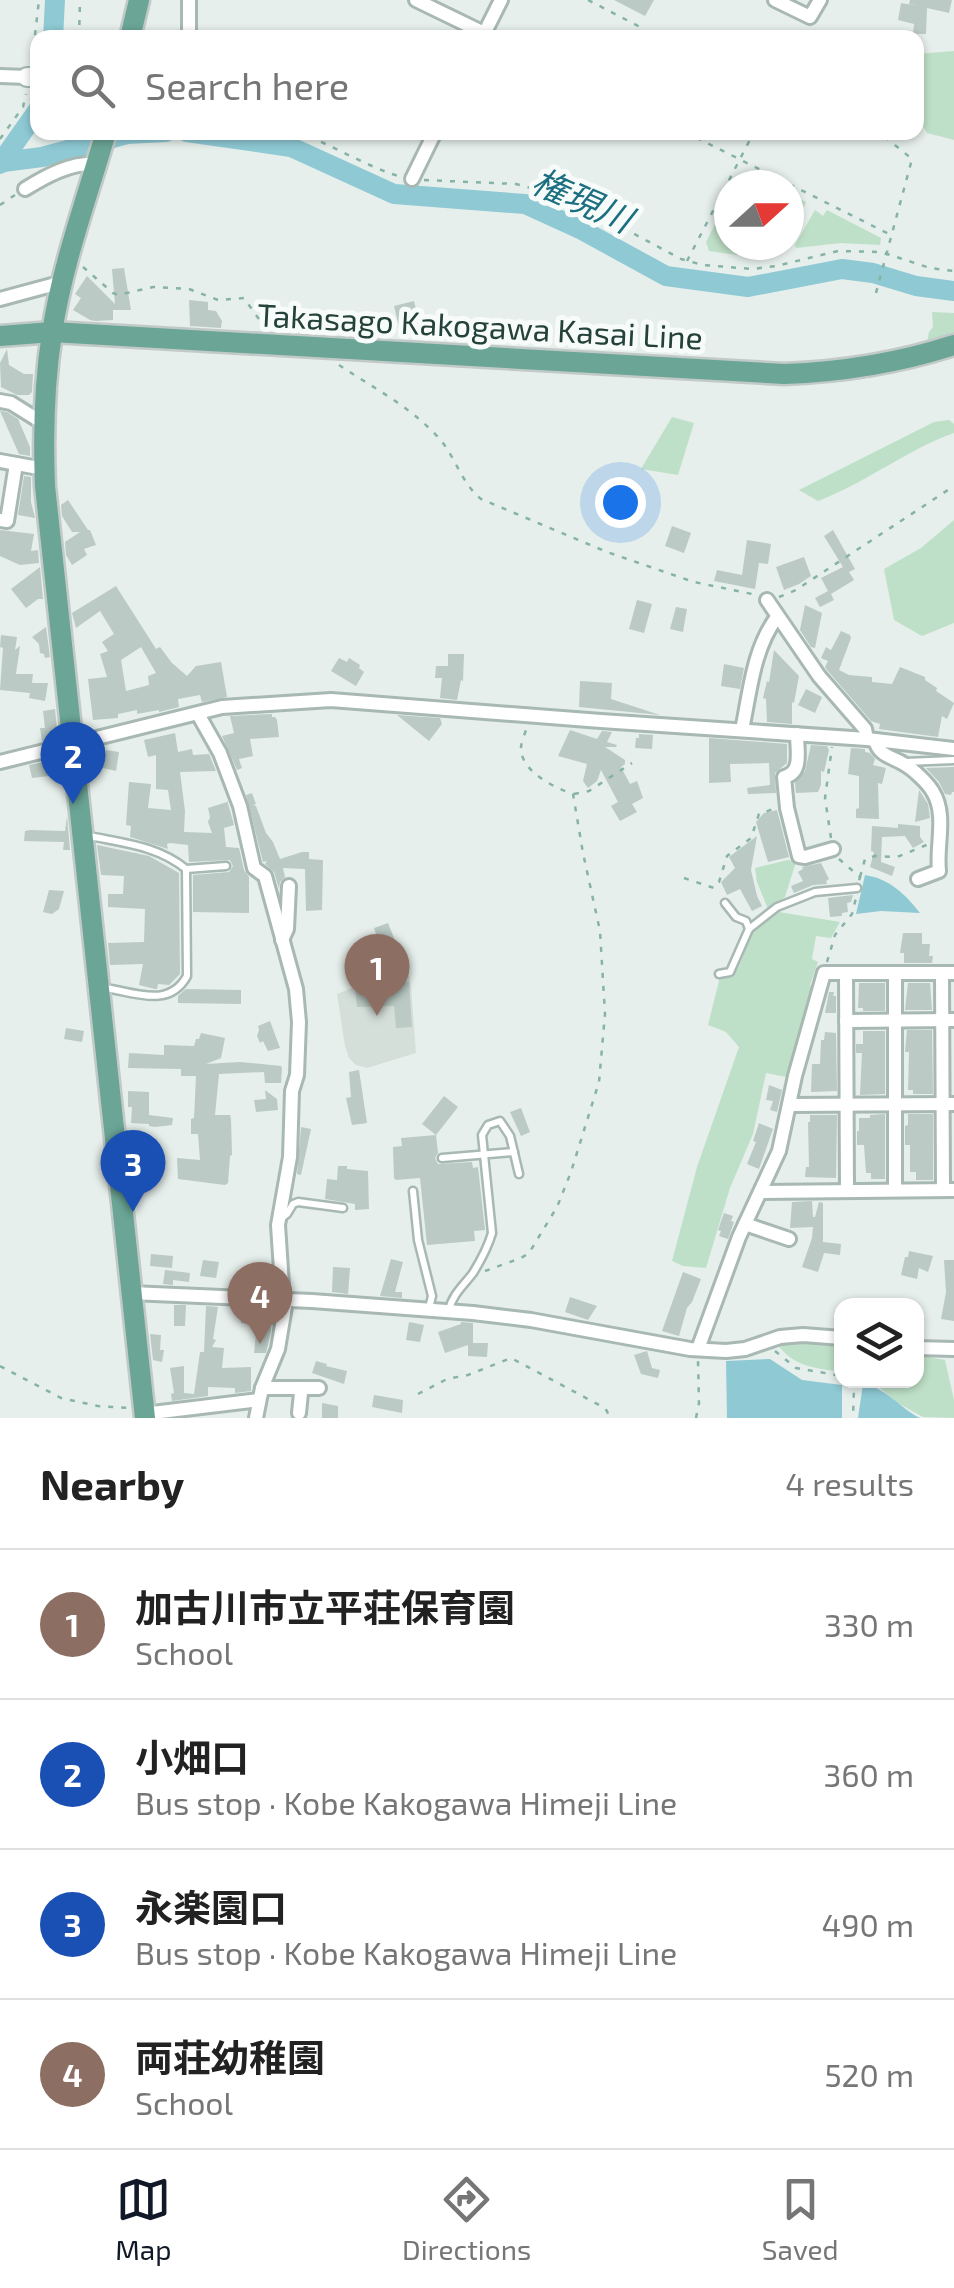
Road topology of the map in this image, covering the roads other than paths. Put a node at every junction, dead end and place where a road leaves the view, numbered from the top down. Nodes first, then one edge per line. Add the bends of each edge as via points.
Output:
1 (139, 0) edge
2 (190, 0) edge
3 (416, 0) edge
4 (501, 0) edge
5 (775, 0) edge
6 (820, 0) edge
7 (132, 30) edge
8 (189, 30) edge
9 (473, 30) edge
10 (486, 30) edge
11 (0, 76) edge
12 (30, 77) edge
13 (104, 140) edge
14 (431, 140) edge
15 (97, 162) junction
16 (412, 179) road end
17 (25, 189) road end
18 (63, 282) junction
19 (0, 299) edge
20 (52, 332) junction
21 (0, 336) edge
22 (954, 345) edge
23 (0, 400) edge
24 (43, 423) junction
25 (0, 461) edge
26 (16, 464) junction
27 (33, 467) dead end
28 (0, 520) edge
29 (767, 600) road end
30 (777, 617) junction
31 (198, 714) junction
32 (742, 730) junction
33 (797, 734) junction
34 (871, 739) junction
35 (72, 745) junction
36 (954, 748) edge
37 (954, 760) edge
38 (0, 762) edge
39 (903, 763) junction
40 (82, 834) junction
41 (832, 849) dead end
42 (226, 866) dead end
43 (186, 869) junction
44 (918, 879) dead end
45 (289, 886) dead end
46 (857, 888) dead end
47 (726, 903) dead end
48 (750, 929) junction
49 (282, 940) junction
50 (846, 973) junction
51 (895, 973) junction
52 (948, 973) edge
53 (719, 974) dead end
54 (98, 988) junction
55 (846, 1020) junction
56 (895, 1020) junction
57 (948, 1020) edge
58 (847, 1104) junction
59 (895, 1104) junction
60 (948, 1104) edge
61 (790, 1105) junction
62 (514, 1152) junction
63 (484, 1155) junction
64 (442, 1158) dead end
65 (519, 1174) dead end
66 (895, 1190) junction
67 (948, 1190) edge
68 (413, 1191) dead end
69 (847, 1191) junction
70 (761, 1192) junction
71 (343, 1208) dead end
72 (279, 1220) junction
73 (746, 1224) junction
74 (789, 1239) dead end
75 (131, 1293) junction
76 (282, 1300) junction
77 (429, 1310) junction
78 (449, 1311) junction
79 (834, 1337) edge
80 (924, 1348) edge
81 (954, 1349) edge
82 (698, 1350) junction
83 (320, 1388) dead end
84 (298, 1389) junction
85 (261, 1394) junction
86 (144, 1413) edge
87 (299, 1413) dead end
88 (256, 1418) edge

1 - 7 main road
2 - 8 street
3 - 9 street
4 - 10 street
5 - 6 street via 810,17
11 - 12 street
13 - 15 main road
14 - 16 street
15 - 17 street
15 - 18 main road
18 - 19 street
18 - 20 main road
20 - 21 main road, Takasago Kakogawa Kasai Line
20 - 22 main road, Takasago Kakogawa Kasai Line via 784,374 878,365
20 - 24 main road
23 - 24 street
24 - 35 main road
25 - 26 street
26 - 27 street
26 - 28 street via 7,521
29 - 30 street
30 - 32 street via 754,670
30 - 34 street
31 - 32 street via 331,700
31 - 35 street
31 - 49 street via 240,806 254,868 265,876
32 - 33 street
33 - 34 street
33 - 41 street via 796,770 784,777 799,856
34 - 36 street
34 - 39 street
35 - 38 street
35 - 40 main road
37 - 39 lane
39 - 44 street via 932,790 938,808 939,871
40 - 43 lane via 156,850
40 - 54 main road
42 - 43 lane
43 - 54 lane via 183,984 160,997
45 - 49 street
46 - 48 lane via 790,901
47 - 48 lane
48 - 53 lane via 730,972
49 - 72 street via 299,1022
50 - 51 street
50 - 55 street
50 - 61 street via 824,974
51 - 52 street
51 - 56 street
52 - 57 street
54 - 75 main road
55 - 56 street
55 - 58 street
56 - 57 street
56 - 59 street
57 - 60 street
58 - 59 street
58 - 61 street
58 - 69 street
59 - 60 street
59 - 66 street
60 - 67 street
61 - 70 street
62 - 63 lane
62 - 63 lane via 500,1121 482,1135
62 - 65 lane
63 - 64 lane
63 - 78 lane via 492,1233
66 - 67 street
66 - 69 street
68 - 77 lane
69 - 70 street
70 - 73 street
71 - 72 lane via 298,1202
72 - 76 street
73 - 74 street
73 - 82 street
75 - 76 street
75 - 86 main road
76 - 77 street
76 - 85 street via 278,1348
77 - 78 street
78 - 82 street
79 - 82 street via 780,1337 745,1349
80 - 81 street
83 - 84 street
84 - 85 street
84 - 87 street
85 - 86 street
85 - 88 street

